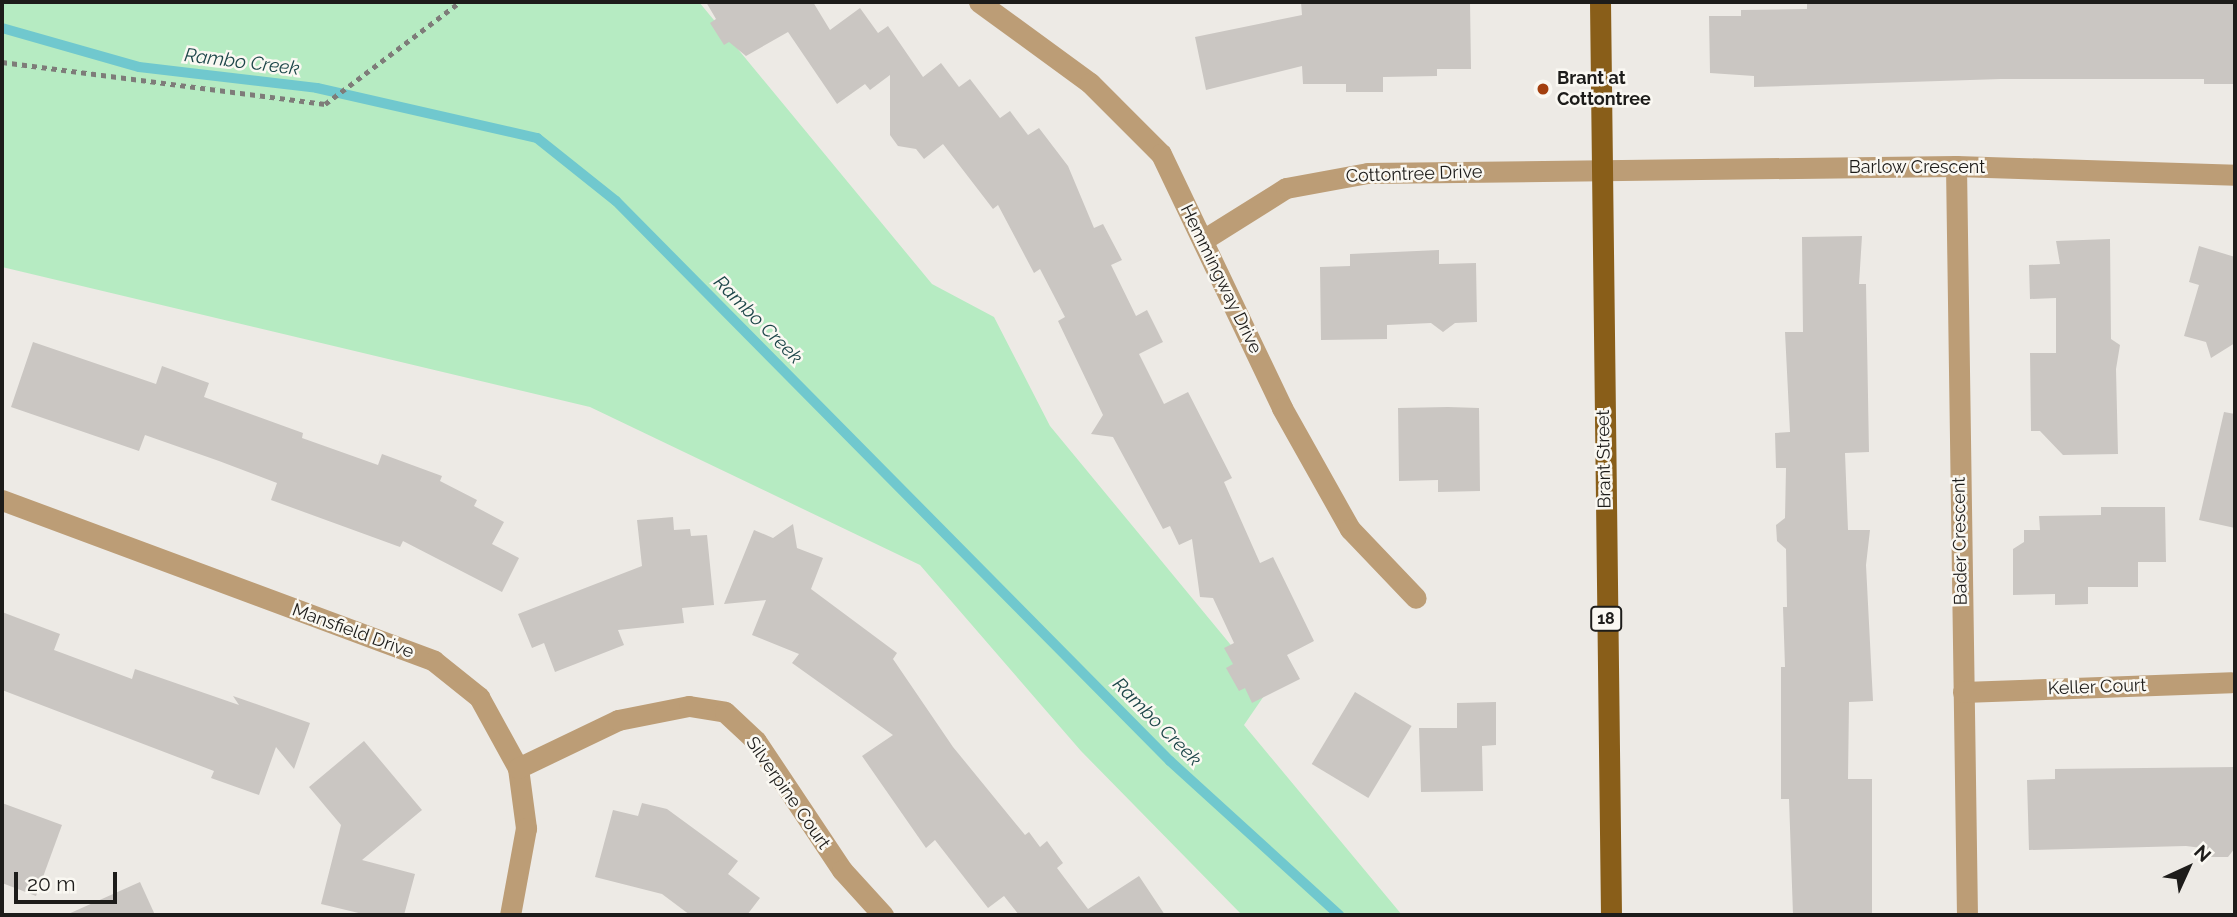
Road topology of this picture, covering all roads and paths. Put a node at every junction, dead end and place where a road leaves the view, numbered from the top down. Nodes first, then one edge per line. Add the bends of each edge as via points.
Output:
1 (460, 2) edge
2 (979, 2) edge
3 (1600, 2) edge
4 (2, 62) edge
5 (1956, 166) junction
6 (1599, 171) junction
7 (2235, 175) edge
8 (1203, 240) junction
9 (2, 500) edge
10 (1416, 598) dead end
11 (2231, 682) dead end
12 (1963, 692) junction
13 (518, 768) junction
14 (510, 915) edge
15 (883, 915) edge
16 (1611, 915) edge
17 (1967, 915) edge

1 - 4 path via 325,104
2 - 8 street, Hemmingway Drive via 1090,83 1161,154
3 - 6 main road, Brant Street / 18
5 - 6 street, Barlow Crescent
5 - 7 street, Barlow Crescent
5 - 12 street, Bader Crescent
6 - 8 street, Cottontree Drive via 1368,173 1327,178 1286,188
6 - 16 main road, Brant Street / 18
8 - 10 street, Hemmingway Drive via 1282,408 1350,529
9 - 13 street, Mansfield Drive via 433,661 479,697
11 - 12 street, Keller Court
12 - 17 street, Bader Crescent
13 - 14 street, Mansfield Drive via 526,828
13 - 15 street, Silverpine Court via 618,720 689,706 725,712 756,741 842,870

